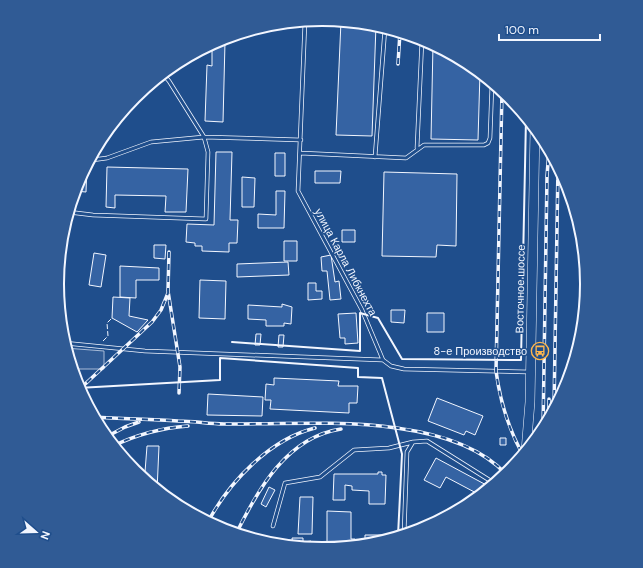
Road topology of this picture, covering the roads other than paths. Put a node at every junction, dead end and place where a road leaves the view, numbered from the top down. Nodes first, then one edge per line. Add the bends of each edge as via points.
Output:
1 (305, 27) edge
2 (384, 34) edge
3 (422, 47) edge
4 (166, 78) edge
5 (492, 90) edge
6 (204, 137) junction
7 (535, 139) edge
8 (301, 140) junction
9 (418, 148) junction
10 (300, 153) junction
11 (374, 157) junction
12 (96, 160) edge
13 (73, 213) edge
14 (70, 344) edge
15 (383, 360) junction
16 (531, 372) junction
17 (528, 439) edge
18 (413, 442) junction
19 (489, 481) edge
20 (273, 526) dead end
21 (404, 528) edge

1 - 8 lane, улица Карла Либкнехта
2 - 11 lane
3 - 9 lane
4 - 6 lane
5 - 9 lane via 488,143 424,144
6 - 8 lane
6 - 12 lane via 152,142
6 - 13 lane via 208,152 206,219
7 - 16 street, Восточное шоссе
8 - 10 lane, улица Карла Либкнехта
9 - 11 lane via 406,158
10 - 11 lane
10 - 15 lane, улица Карла Либкнехта via 298,192 362,310
14 - 15 lane via 145,351
15 - 16 lane via 391,366 404,369
16 - 17 street, Восточное шоссе
18 - 19 lane via 427,441
18 - 20 lane via 389,448 354,450 320,477 285,483
18 - 21 lane via 407,452

